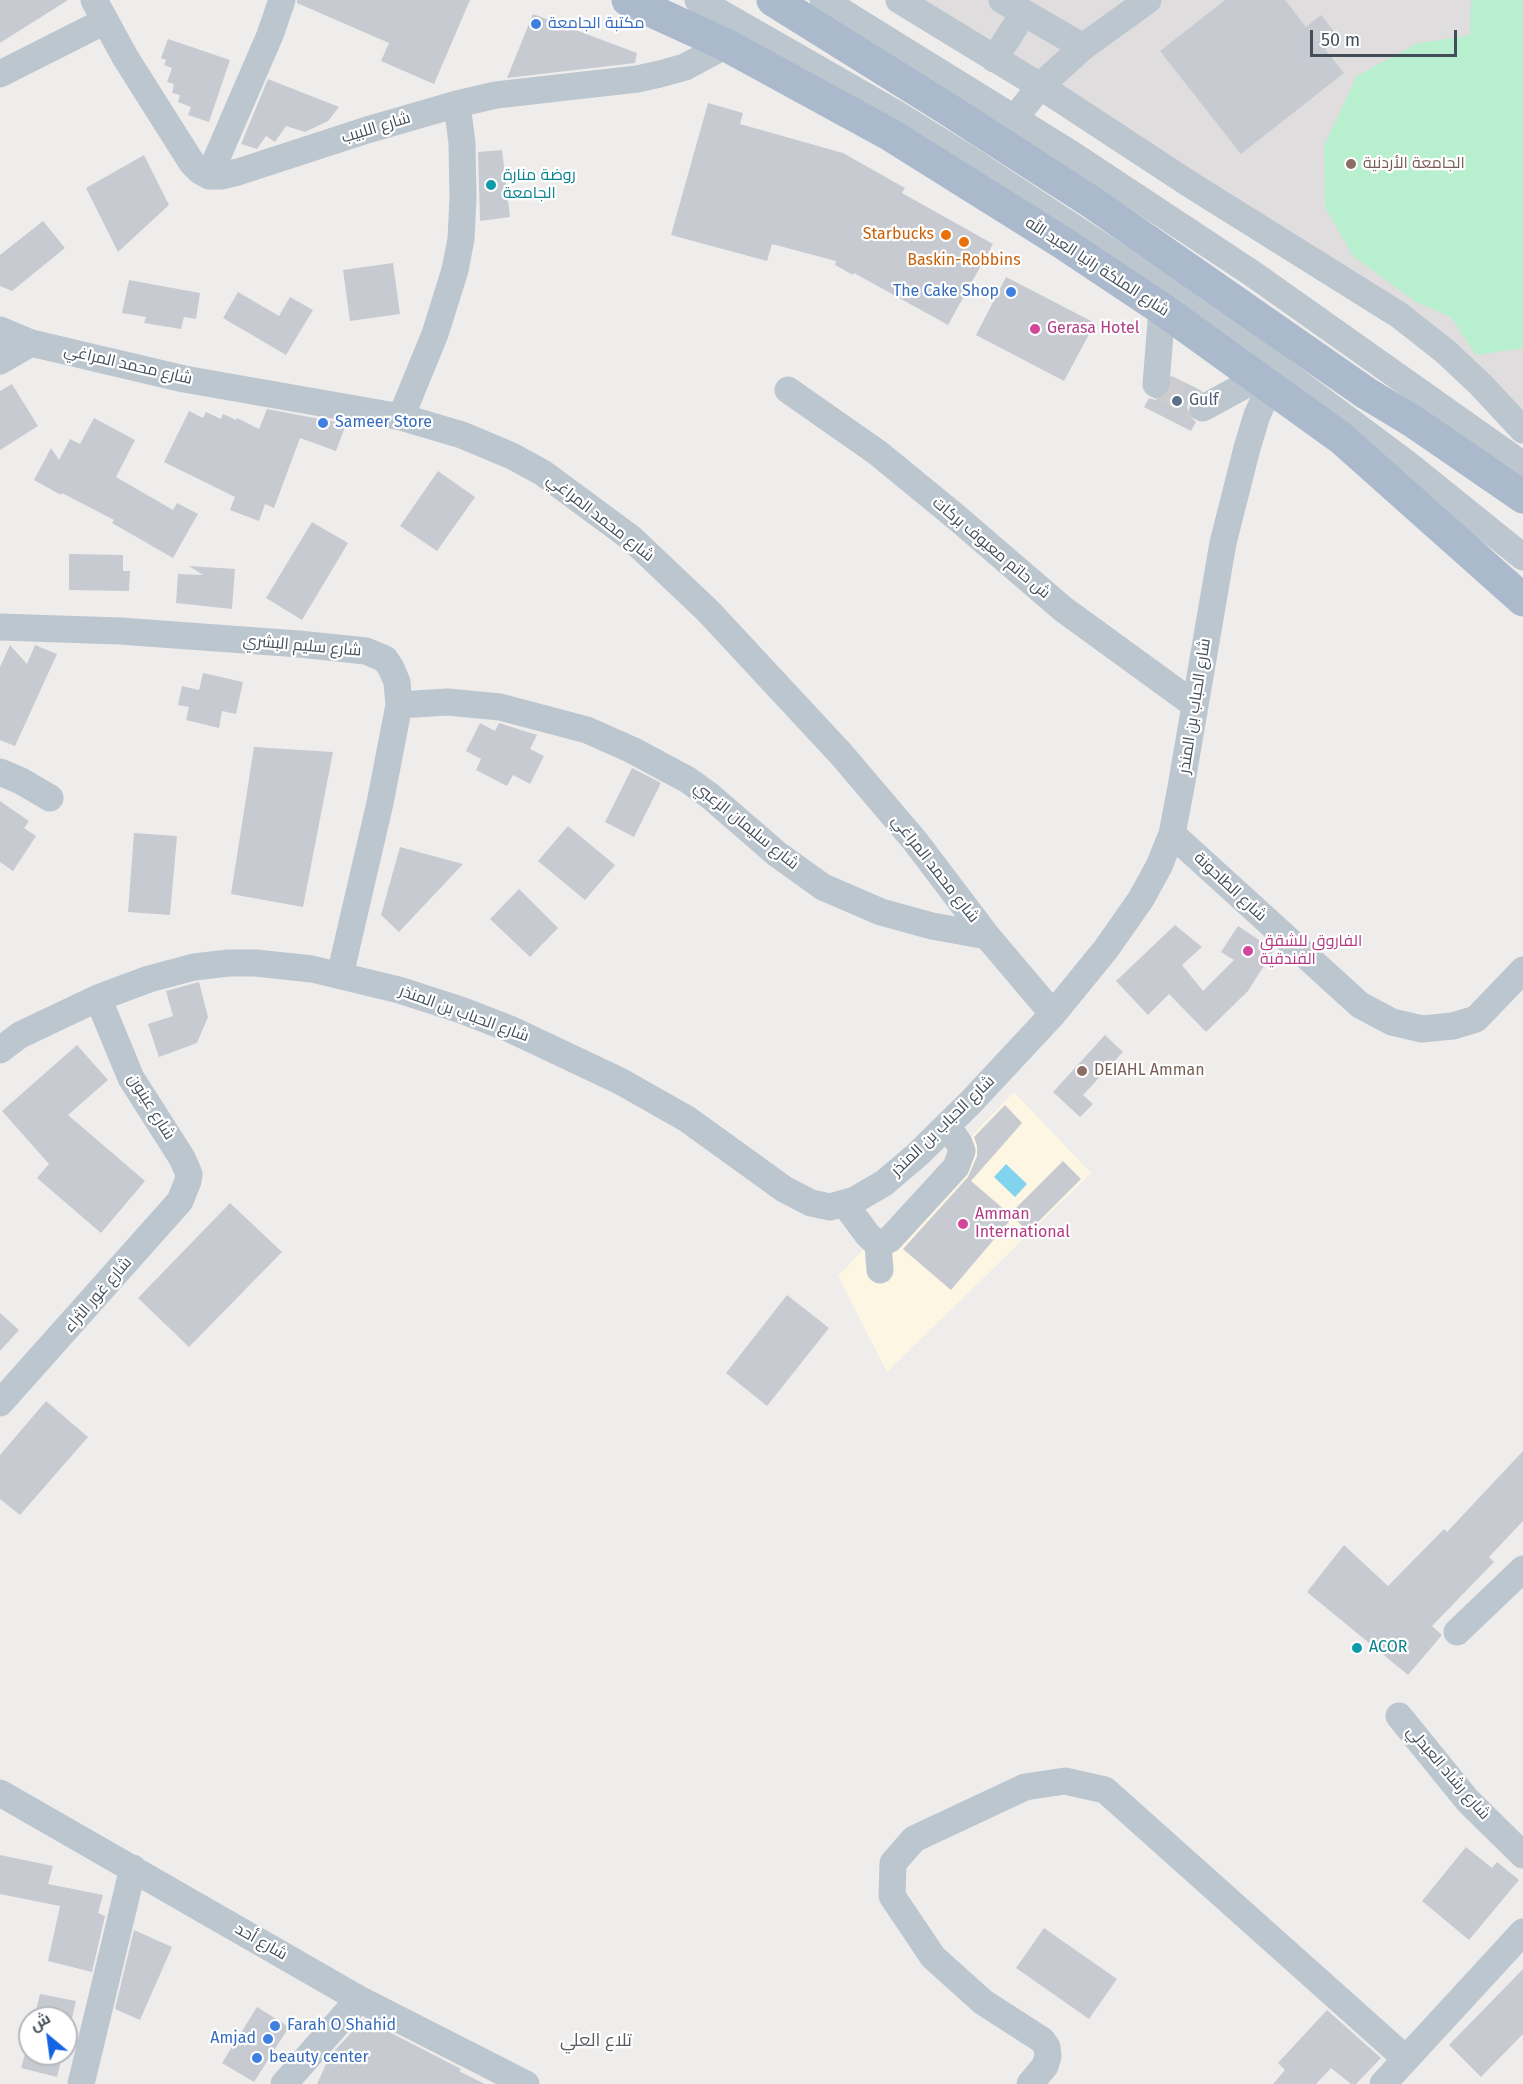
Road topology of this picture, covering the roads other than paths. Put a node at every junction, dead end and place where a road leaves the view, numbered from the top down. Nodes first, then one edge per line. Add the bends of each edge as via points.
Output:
1 (282, 0) edge
2 (628, 0) edge
3 (698, 0) edge
4 (773, 0) edge
5 (823, 0) edge
6 (899, 0) edge
7 (1132, 4) edge
8 (1013, 6) edge
9 (100, 10) edge
10 (726, 45) junction
11 (1083, 47) junction
12 (994, 59) junction
13 (0, 74) edge
14 (1040, 86) junction
15 (457, 104) junction
16 (1016, 118) junction
17 (209, 176) junction
18 (1162, 309) junction
19 (0, 330) edge
20 (31, 343) junction
21 (0, 361) edge
22 (1264, 382) junction
23 (1156, 384) dead end
24 (788, 390) dead end
25 (1203, 408) dead end
26 (402, 417) junction
27 (1523, 430) edge
28 (1523, 465) edge
29 (1523, 497) edge
30 (1523, 557) edge
31 (1523, 600) edge
32 (0, 627) edge
33 (399, 705) junction
34 (1195, 705) junction
35 (0, 772) edge
36 (50, 798) dead end
37 (1172, 834) junction
38 (987, 936) junction
39 (1523, 970) edge
40 (340, 975) junction
41 (98, 998) junction
42 (1053, 1014) junction
43 (0, 1050) edge
44 (947, 1126) junction
45 (188, 1181) joint
46 (844, 1203) junction
47 (0, 1403) edge
48 (1523, 1569) edge
49 (1457, 1632) dead end
50 (1398, 1716) dead end
51 (0, 1792) edge
52 (1523, 1856) edge
53 (133, 1868) junction
54 (1523, 1932) edge
55 (359, 1999) junction
56 (1406, 2059) junction
57 (81, 2084) edge
58 (284, 2084) edge
59 (526, 2084) edge
60 (1030, 2084) edge
61 (1383, 2084) edge

1 - 17 street
2 - 10 main road, شارع الملكة رانيا العبد الله
3 - 30 street via 895,113 1117,256 1257,352 1405,462
4 - 29 main road via 1093,203
5 - 16 street
6 - 12 street
7 - 11 street
8 - 11 street
8 - 12 street
9 - 13 street
9 - 17 street via 192,163
10 - 15 street, شارع اللبيب via 685,68 649,77 496,95
10 - 18 main road, شارع الملكة رانيا العبد الله via 889,134
11 - 14 street
12 - 14 street
14 - 16 street
14 - 27 street via 1413,325 1481,385
15 - 17 street, شارع اللبيب via 221,177
15 - 26 street via 462,143 461,239 435,334
16 - 28 street via 1253,274
18 - 22 main road, شارع الملكة رانيا العبد الله
18 - 23 street
19 - 20 street, شارع محمد المراغي
20 - 21 street
20 - 26 street, شارع محمد المراغي via 184,379
22 - 25 street
22 - 31 main road, شارع الملكة رانيا العبد الله via 1341,438
22 - 34 street, شارع الحباب بن المنذر via 1224,543
24 - 34 street, ش حاتم معيوف بركات via 878,453 1063,609
26 - 38 street, شارع محمد المراغي via 462,435 512,456 543,473 631,538 708,611 841,754 915,841
32 - 33 street, شارع سليم البشري via 120,631 366,651 385,659 392,668
33 - 38 street, شارع سليمان الزعبي via 448,702 500,707 586,730 688,780 823,887 881,912
33 - 40 street, شارع سليم البشري
34 - 37 street, شارع الحباب بن المنذر
35 - 36 street
37 - 39 street, شارع الطاحونة via 1360,1005 1392,1022 1422,1029 1476,1019
37 - 42 street, شارع الحباب بن المنذر via 1141,899 1106,950
38 - 42 street, شارع محمد المراغي
40 - 41 street, شارع الحباب بن المنذر via 282,964 228,963 149,979
40 - 46 street, شارع الحباب بن المنذر via 399,990 510,1029 620,1081 687,1119 784,1189 811,1203
41 - 43 street, شارع الحباب بن المنذر via 20,1035
41 - 45 street, شارع عينون via 131,1078 182,1158
42 - 44 street, شارع الحباب بن المنذر
44 - 46 street, شارع الحباب بن المنذر via 884,1184
44 - 46 street via 962,1151 956,1167 890,1239 879,1257
45 - 47 street, شارع غور الثراء via 180,1201
48 - 49 street
50 - 52 street, شارع رشاد العبدلي via 1468,1801
51 - 53 street, شارع أحد
53 - 55 street, شارع أحد
53 - 57 street
54 - 56 street
55 - 58 street
55 - 59 street, شارع أحد
56 - 60 street via 1105,1790 1065,1781 1025,1787 914,1839 893,1863 892,1896 933,1957 983,2002 1047,2047 1045,2066
56 - 61 street

